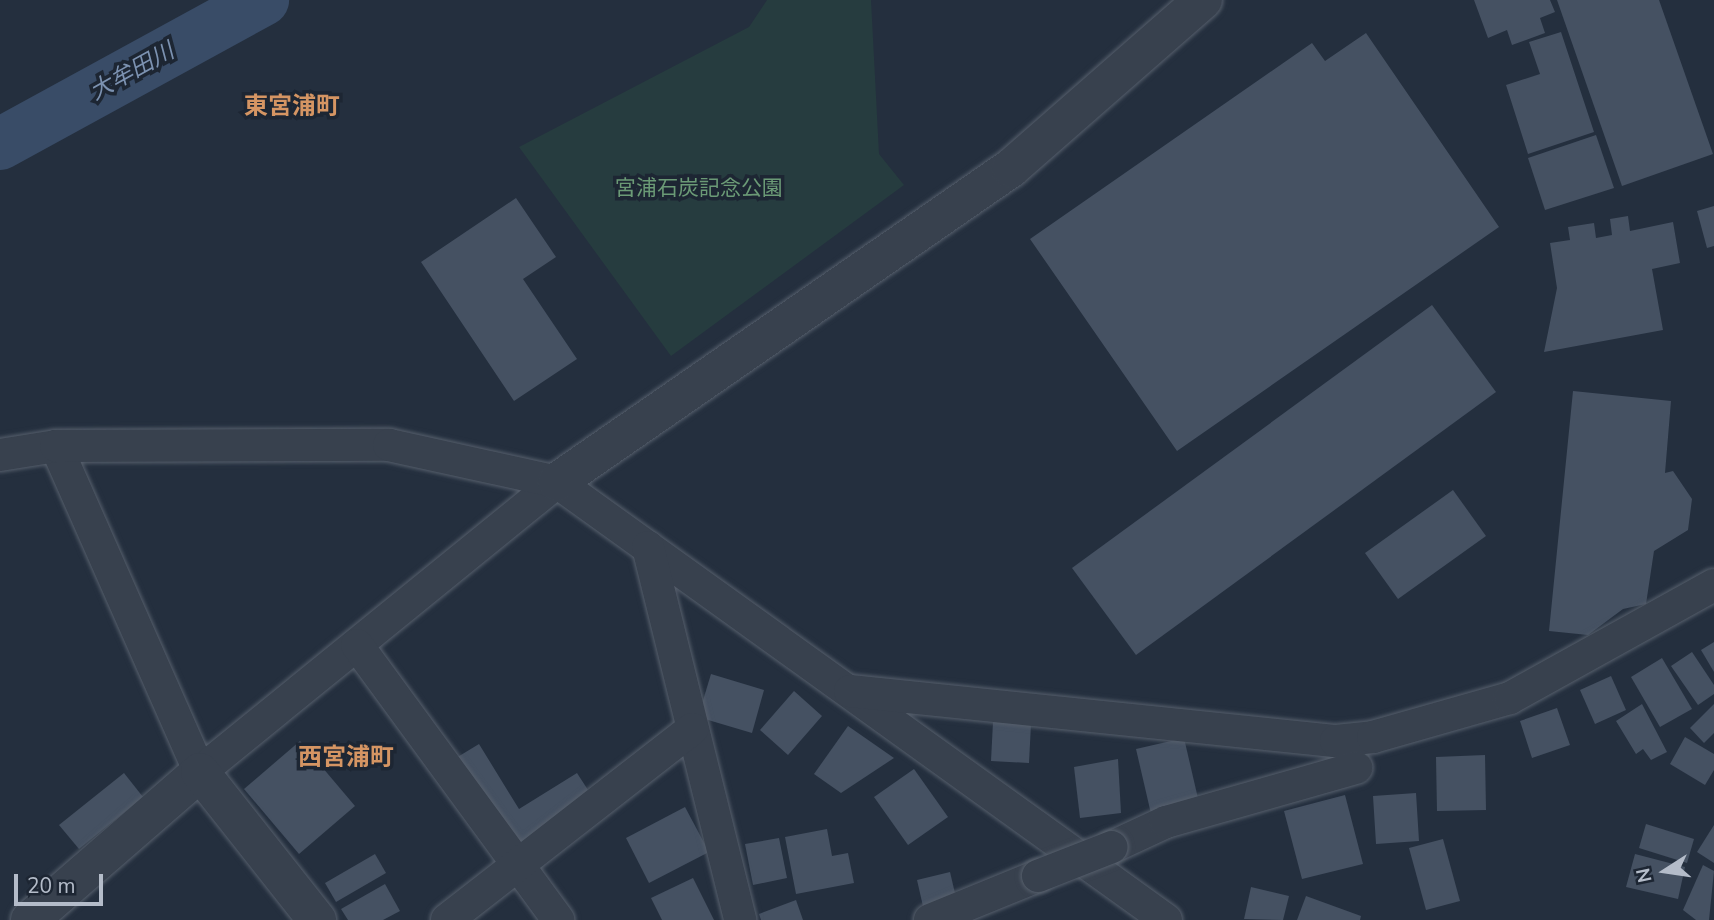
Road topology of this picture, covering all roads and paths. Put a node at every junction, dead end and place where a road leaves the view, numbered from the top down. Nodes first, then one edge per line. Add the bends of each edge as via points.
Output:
1 (1203, 0) edge
2 (56, 446) junction
3 (0, 455) edge
4 (557, 482) junction
5 (648, 547) junction
6 (1714, 585) edge
7 (357, 645) junction
8 (849, 691) junction
9 (692, 729) junction
10 (1356, 768) dead end
11 (200, 772) junction
12 (515, 867) junction
13 (971, 912) edge
14 (30, 920) edge
15 (317, 920) edge
16 (447, 920) edge
17 (558, 920) edge
18 (740, 920) edge
19 (930, 920) edge
20 (1166, 920) edge

1 - 4 street via 1011,168
2 - 3 street
2 - 4 street via 389,445
2 - 11 street
4 - 5 street
4 - 7 street
5 - 8 street
5 - 9 street
6 - 8 street via 1510,698 1373,737 1336,741
7 - 11 street
7 - 12 street
8 - 20 street
9 - 12 street
9 - 18 street
10 - 13 street, bridge via 1166,822 1038,876
11 - 14 street
11 - 15 street
12 - 16 street
12 - 17 street
13 - 19 street

